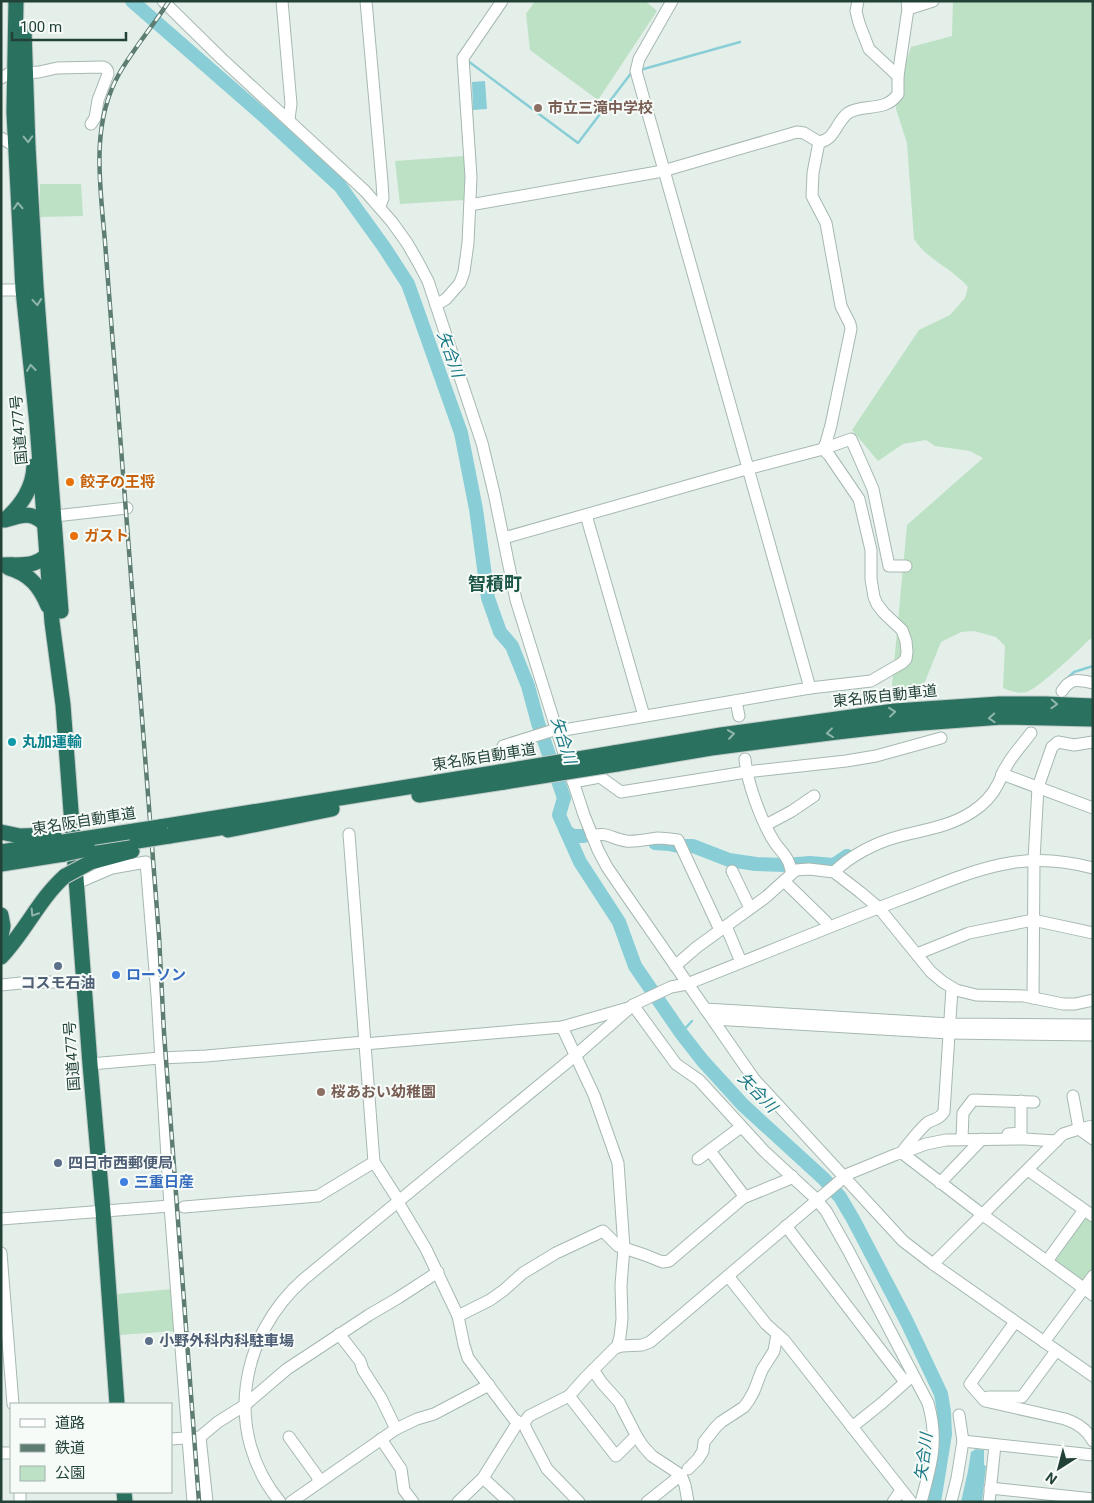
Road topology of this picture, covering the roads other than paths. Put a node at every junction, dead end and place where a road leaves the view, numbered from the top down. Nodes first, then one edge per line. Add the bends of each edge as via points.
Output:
1 (16, 1) edge
2 (23, 1) edge
3 (163, 1) edge
4 (282, 1) edge
5 (366, 1) edge
6 (502, 1) edge
7 (858, 1) edge
8 (933, 1) edge
9 (670, 2) edge
10 (908, 5) edge
11 (175, 6) edge
12 (21, 70) junction
13 (898, 76) junction
14 (1, 78) edge
15 (11, 106) edge
16 (289, 119) junction
17 (91, 124) dead end
18 (1, 138) edge
19 (818, 142) junction
20 (15, 146) junction
21 (663, 170) junction
22 (470, 205) junction
23 (380, 206) junction
24 (1, 290) edge
25 (23, 290) junction
26 (436, 305) junction
27 (36, 424) junction
28 (823, 449) junction
29 (748, 469) junction
30 (127, 508) dead end
31 (586, 515) junction
32 (47, 519) junction
33 (3, 521) edge
34 (882, 529) junction
35 (867, 533) junction
36 (504, 538) junction
37 (56, 540) junction
38 (46, 556) junction
39 (1, 566) edge
40 (906, 566) dead end
41 (52, 622) junction
42 (1093, 684) edge
43 (810, 688) junction
44 (1062, 691) dead end
45 (736, 701) junction
46 (63, 705) junction
47 (1093, 706) edge
48 (644, 716) junction
49 (738, 716) dead end
50 (1093, 719) edge
51 (555, 730) junction
52 (1031, 733) dead end
53 (941, 738) dead end
54 (1093, 742) edge
55 (503, 746) dead end
56 (615, 759) junction
57 (745, 759) dead end
58 (746, 772) junction
59 (1002, 774) junction
60 (502, 777) junction
61 (574, 782) junction
62 (1038, 787) junction
63 (814, 796) dead end
64 (1093, 808) edge
65 (766, 825) junction
66 (1, 832) edge
67 (349, 834) dead end
68 (166, 835) junction
69 (592, 836) junction
70 (137, 840) junction
71 (63, 844) junction
72 (1, 852) edge
73 (90, 855) junction
74 (1034, 860) junction
75 (1, 864) edge
76 (1093, 868) edge
77 (732, 871) dead end
78 (789, 871) junction
79 (834, 872) junction
80 (71, 879) junction
81 (750, 908) junction
82 (879, 908) junction
83 (1, 915) edge
84 (1033, 920) junction
85 (826, 922) dead end
86 (722, 928) junction
87 (1093, 933) edge
88 (1, 937) edge
89 (916, 954) junction
90 (1, 957) edge
91 (741, 962) junction
92 (674, 966) junction
93 (84, 981) junction
94 (687, 984) junction
95 (1, 985) edge
96 (952, 988) junction
97 (1033, 998) junction
98 (1093, 1000) edge
99 (631, 1006) junction
100 (705, 1009) junction
101 (713, 1019) junction
102 (1093, 1025) edge
103 (562, 1027) junction
104 (949, 1028) junction
105 (1093, 1035) edge
106 (364, 1043) junction
107 (576, 1055) junction
108 (160, 1058) junction
109 (90, 1064) junction
110 (1073, 1096) dead end
111 (1022, 1101) junction
112 (1034, 1102) dead end
113 (1093, 1126) edge
114 (742, 1127) junction
115 (1078, 1129) junction
116 (962, 1139) junction
117 (988, 1139) junction
118 (1093, 1139) edge
119 (1056, 1141) junction
120 (710, 1151) junction
121 (902, 1153) junction
122 (698, 1159) dead end
123 (374, 1162) junction
124 (1028, 1170) junction
125 (792, 1176) junction
126 (842, 1179) junction
127 (940, 1183) junction
128 (744, 1198) junction
129 (818, 1200) junction
130 (398, 1201) junction
131 (170, 1206) junction
132 (184, 1207) dead end
133 (103, 1211) junction
134 (1089, 1213) edge
135 (983, 1215) junction
136 (1, 1219) edge
137 (786, 1226) junction
138 (624, 1248) junction
139 (1, 1253) edge
140 (1047, 1261) junction
141 (933, 1264) junction
142 (438, 1272) junction
143 (728, 1276) junction
144 (1093, 1276) edge
145 (1088, 1292) edge
146 (458, 1316) junction
147 (1015, 1322) junction
148 (339, 1334) junction
149 (777, 1334) junction
150 (1044, 1342) junction
151 (617, 1347) junction
152 (1056, 1350) junction
153 (593, 1370) junction
154 (1093, 1376) edge
155 (909, 1379) junction
156 (489, 1385) junction
157 (569, 1396) junction
158 (13, 1403) edge
159 (117, 1403) edge
160 (989, 1403) junction
161 (245, 1405) junction
162 (959, 1415) dead end
163 (521, 1423) junction
164 (852, 1427) junction
165 (396, 1429) junction
166 (200, 1437) junction
167 (289, 1437) dead end
168 (637, 1437) junction
169 (187, 1438) junction
170 (381, 1439) junction
171 (172, 1440) edge
172 (962, 1441) junction
173 (1093, 1441) edge
174 (995, 1445) junction
175 (1093, 1455) edge
176 (684, 1472) junction
177 (483, 1478) junction
178 (318, 1482) junction
179 (990, 1488) junction
180 (901, 1490) junction
181 (1093, 1499) edge
182 (193, 1502) edge
183 (207, 1502) edge
184 (280, 1502) edge
185 (292, 1502) edge
186 (413, 1502) edge
187 (458, 1502) edge
188 (509, 1502) edge
189 (579, 1502) edge
190 (647, 1502) edge
191 (688, 1502) edge
192 (892, 1502) edge
193 (910, 1502) edge
194 (921, 1502) edge
195 (951, 1502) edge
196 (989, 1502) edge

1 - 12 highway, 国道477号
2 - 12 highway, 国道477号
3 - 11 street
4 - 16 street via 291,104
5 - 23 street via 382,182
6 - 22 street via 462,58 471,177
7 - 13 street via 856,11 869,49
8 - 10 street
9 - 21 street via 642,52 636,72
10 - 13 street
11 - 16 street via 222,59
12 - 14 street
12 - 15 highway, 国道477号
12 - 17 street via 106,68 108,74
13 - 19 street via 898,94 894,99 877,107 848,113 830,138
15 - 20 highway, 国道477号
15 -> 32 highway, 国道477号 via 36,287
16 - 23 street
18 - 20 street
19 - 21 street via 798,132
19 - 28 street via 812,196 826,223 841,306 851,329
25 -> 20 highway, 国道477号
21 - 22 street
21 - 29 street
22 - 26 street via 462,278 453,292
23 - 26 street via 411,249
24 - 25 street
27 -> 25 highway, 国道477号
26 - 36 street via 482,443
27 - 32 highway, 国道477号
27 - 33 highway via 31,483 16,510
28 - 29 street
28 - 34 street via 851,439 874,489
28 - 35 street via 859,500
29 - 31 street
29 - 43 street
30 - 32 street
31 - 36 street
31 - 48 street
32 - 33 highway via 30,515
32 - 37 highway
32 - 38 highway, 国道477号
34 - 35 street
34 - 40 street via 889,566
35 - 43 street via 872,554 874,597 884,613 902,630 907,656 902,664 871,681
36 - 51 street via 516,600
37 - 38 highway
37 - 46 highway, 国道477号 via 62,622
38 - 39 highway via 26,565
38 - 41 highway, 国道477号
39 - 41 highway via 19,571 33,581 43,595
41 - 46 highway, 国道477号
42 - 44 street via 1072,680
43 - 45 street
45 - 48 street
45 - 49 street
46 - 80 highway, 国道477号
56 -> 47 highway, 東名阪自動車道 via 722,735 894,711 999,704
48 - 51 street
50 -> 56 highway, 東名阪自動車道 via 1002,717 908,724
51 - 55 street
51 - 61 street
52 - 59 street
53 - 58 street via 866,758
54 - 62 street via 1074,745 1058,742 1052,746
56 - 60 highway, 東名阪自動車道, bridge
57 - 58 street
58 - 61 street via 621,792 600,777
58 - 65 street
59 - 62 street
59 - 79 street via 987,800 972,812 928,831 897,837 874,846
60 - 68 highway, 東名阪自動車道
60 - 68 highway, 東名阪自動車道 via 332,809
61 - 69 street
62 - 64 street
62 - 74 street
63 - 65 street
65 - 78 street
66 - 71 highway
67 - 106 street
68 - 70 highway, 東名阪自動車道, bridge
69 - 86 street via 600,833 624,841 678,840
69 - 92 street via 607,867
70 - 71 highway, 東名阪自動車道, bridge
70 - 73 highway, 東名阪自動車道
71 - 72 highway, 東名阪自動車道
71 - 73 highway, 東名阪自動車道, bridge
71 - 75 highway, 東名阪自動車道
73 - 80 highway, bridge
74 - 76 street
74 - 82 street via 982,870
74 - 84 street
77 - 81 street
78 - 79 street
78 - 81 street via 766,897
78 - 85 street
79 - 82 street
80 -> 90 highway via 44,899
80 - 93 highway, 国道477号
80 - 108 street via 146,862
81 - 86 street
82 - 89 street
82 - 91 street
83 - 88 highway
84 - 87 street
84 - 89 street via 969,933
84 - 97 street
86 - 91 street via 728,931
86 - 92 street
89 - 96 street via 937,978
91 - 94 street
92 - 94 street
93 - 95 street
93 - 109 highway, 国道477号
94 - 99 street via 672,987
94 - 100 street
96 - 97 street via 976,995
96 - 104 street
97 - 98 street via 1063,1004
99 - 103 street
99 - 107 street
99 - 114 street via 676,1064 699,1080
100 - 101 street
100 - 104 street
101 - 104 street
101 - 126 street via 754,1079
102 - 104 street
103 - 106 street
103 - 107 street
104 - 105 street
104 - 121 street via 944,1112 914,1136
106 - 108 street
106 - 123 street
107 - 130 street
107 - 138 street via 618,1163
108 - 109 street
108 - 131 street
109 - 133 highway, 国道477号
110 - 115 street
111 - 112 street
111 - 116 street via 973,1100 963,1113
111 - 117 street via 1021,1133
113 - 115 street
114 - 120 street
114 - 125 street
115 - 118 street
115 - 119 street via 1063,1134
116 - 117 street
116 - 121 street via 938,1140
117 - 119 street
117 - 127 street
119 - 124 street
120 - 122 street
120 - 128 street
121 - 126 street
121 - 127 street
123 - 130 street
123 - 132 street via 318,1196
124 - 134 street
124 - 135 street
125 - 128 street
125 - 129 street
126 - 129 street
126 - 141 street via 903,1241
127 - 135 street
128 - 138 street via 666,1262
129 - 137 street
129 - 155 street via 848,1250
130 - 142 street
130 - 161 street via 299,1284 278,1306 254,1351 247,1376
131 - 133 street
131 - 169 street
133 - 136 street
133 - 159 highway, 国道477号
134 - 140 street
135 - 140 street
135 - 141 street
137 - 143 street
137 - 155 street
138 - 146 street via 603,1231 556,1252 490,1300
138 - 151 street via 622,1324
139 - 158 street
140 - 145 street
141 - 147 street
142 - 146 street
142 - 148 street
143 - 149 street
143 - 151 street via 650,1342
144 - 145 street
145 - 150 street
146 - 156 street via 466,1353
147 - 150 street
147 - 160 street via 970,1384
148 - 161 street via 287,1369
148 - 165 street via 360,1362
149 - 164 street
149 - 176 street via 774,1351 749,1400 718,1425 704,1442 698,1459
150 - 152 street
151 - 153 street
152 - 154 street
152 - 160 street via 1022,1397 988,1397
153 - 157 street
153 - 168 street via 619,1402
155 - 164 street
155 - 194 street via 928,1403 933,1420 932,1462
156 - 163 street via 514,1419
156 - 165 street via 434,1414
157 - 163 street
157 - 168 street via 616,1456
160 - 173 street via 1065,1419 1086,1431
161 - 166 street
161 - 184 street via 247,1434 255,1459
162 - 172 street
163 - 177 street
163 - 189 street via 547,1469
164 - 180 street
165 - 170 street
166 - 169 street
166 - 183 street
167 - 178 street
168 - 176 street via 652,1456
169 - 171 street
169 - 182 street
170 - 178 street
170 - 186 street via 401,1469 404,1490
172 - 174 street
172 - 195 street
174 - 175 street
174 - 179 street
176 - 190 street
176 - 191 street
177 - 187 street
177 - 188 street
178 - 185 street
179 - 181 street
179 - 196 street
180 - 192 street
180 - 193 street

